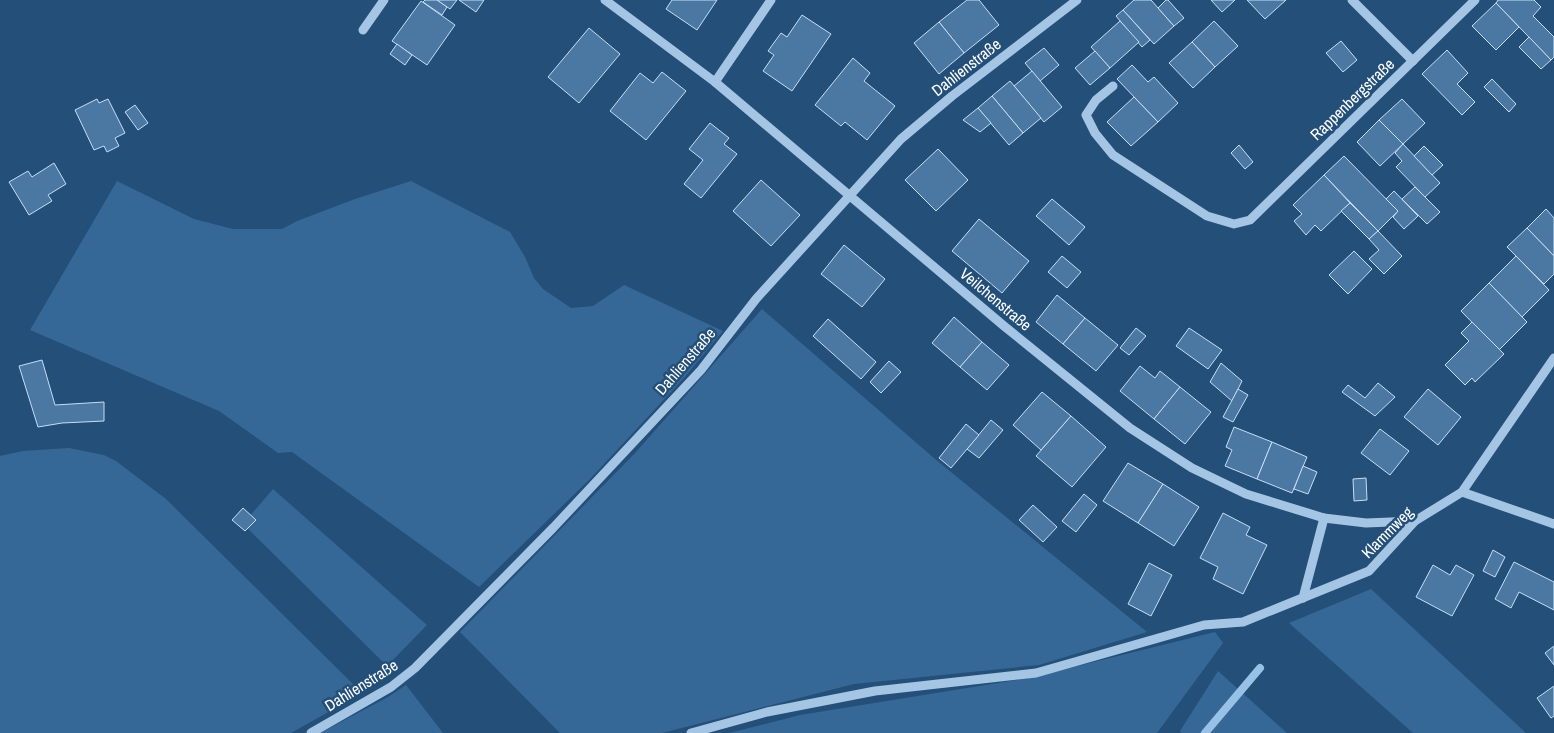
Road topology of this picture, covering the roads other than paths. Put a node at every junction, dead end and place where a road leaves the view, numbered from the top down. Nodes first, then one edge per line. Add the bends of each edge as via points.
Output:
1 (384, 0) edge
2 (605, 0) edge
3 (771, 0) edge
4 (1077, 0) edge
5 (1352, 0) edge
6 (1474, 0) edge
7 (364, 30) dead end
8 (1413, 61) junction
9 (715, 82) junction
10 (1114, 86) dead end
11 (850, 196) junction
12 (1554, 358) edge
13 (1462, 492) junction
14 (1324, 518) junction
15 (1415, 521) junction
16 (1554, 524) edge
17 (1303, 598) junction
18 (311, 733) edge
19 (691, 733) edge

1 - 7 street
2 - 9 street, Veilchenstraße
3 - 9 street
4 - 11 street, Dahlienstraße via 901,139
5 - 8 street
6 - 8 street, Rappenbergstraße
8 - 10 street, Rappenbergstraße via 1250,220 1234,224 1207,216 1113,155 1095,133 1086,115 1096,100
9 - 11 street, Veilchenstraße
11 - 14 street, Veilchenstraße via 1130,428 1192,468 1246,494
11 - 18 street, Dahlienstraße via 756,299 694,377 553,528 415,668 390,687
12 - 13 street, Klammweg
13 - 15 street, Klammweg
13 - 16 street
14 - 15 street, Veilchenstraße via 1366,523
14 - 17 street
15 - 17 street, Klammweg via 1369,571
17 - 19 street, Klammweg via 1242,622 1204,625 1036,673 875,691 767,712

